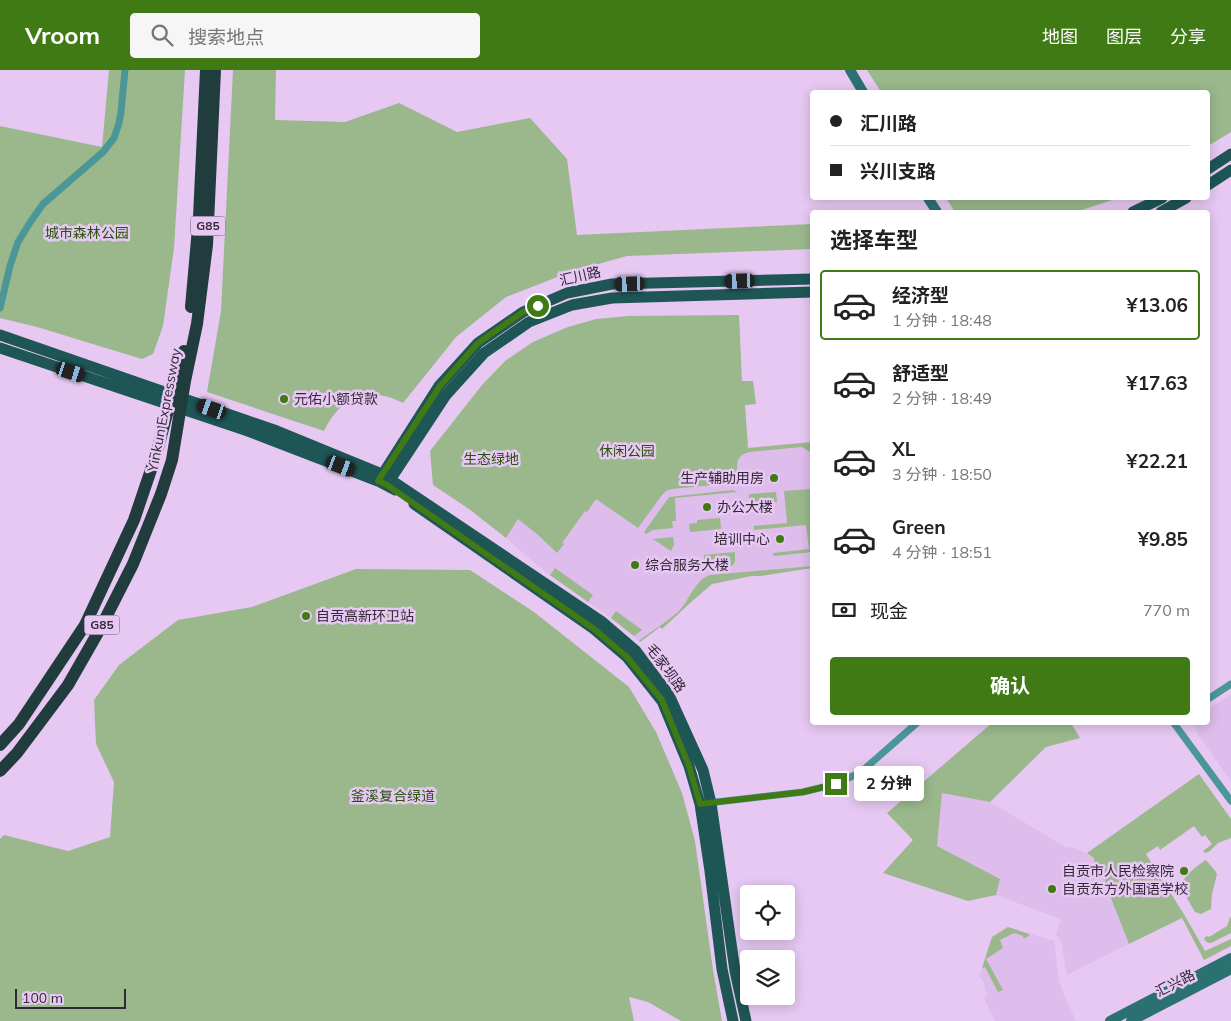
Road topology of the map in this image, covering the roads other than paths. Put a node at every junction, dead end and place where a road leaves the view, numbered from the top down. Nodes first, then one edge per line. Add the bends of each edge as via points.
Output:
1 (125, 70) edge
2 (206, 70) edge
3 (215, 70) edge
4 (850, 70) edge
5 (863, 90) edge
6 (1231, 154) edge
7 (1210, 168) edge
8 (1231, 170) edge
9 (1210, 184) edge
10 (1158, 200) edge
11 (1182, 200) edge
12 (1137, 210) edge
13 (1165, 210) edge
14 (810, 279) edge
15 (810, 292) edge
16 (0, 308) edge
17 (0, 335) edge
18 (0, 348) edge
19 (180, 380) junction
20 (384, 480) junction
21 (1231, 684) edge
22 (1210, 698) edge
23 (915, 725) edge
24 (1175, 725) edge
25 (0, 746) edge
26 (0, 772) edge
27 (1231, 802) edge
28 (705, 803) junction
29 (1231, 958) edge
30 (1231, 969) edge
31 (733, 1021) edge
32 (746, 1021) edge
33 (1110, 1021) edge
34 (1131, 1021) edge

1 - 16 street via 121,112 114,138 103,152 43,204 31,221 18,242
2 - 19 highway, Yinkun Expressway / G85 via 199,217 189,334
3 - 19 highway, Yinkun Expressway / G85 via 207,245 197,324
4 - 5 main road
6 - 7 main road
8 - 9 main road
10 - 12 main road
11 - 13 main road
14 - 20 main road, 汇川路 via 612,284 567,293 523,312 478,343 440,386
15 - 20 main road, 汇川路 via 612,298 572,305 529,322 484,353 446,395
17 - 20 main road via 277,431
18 - 20 main road
19 - 25 highway, Yinkun Expressway / G85 via 134,520 85,625 19,724
19 - 26 highway, Yinkun Expressway / G85 via 172,460 133,564 68,685
20 - 28 main road, 毛家坝路 via 601,621 636,651 669,695 703,770
21 - 22 street
23 - 28 street via 861,772 836,784 803,792
24 - 27 street
28 - 31 main road, 毛家坝路 via 722,969
28 - 32 main road, 毛家坝路
29 - 33 main road
30 - 34 main road, 汇兴路

